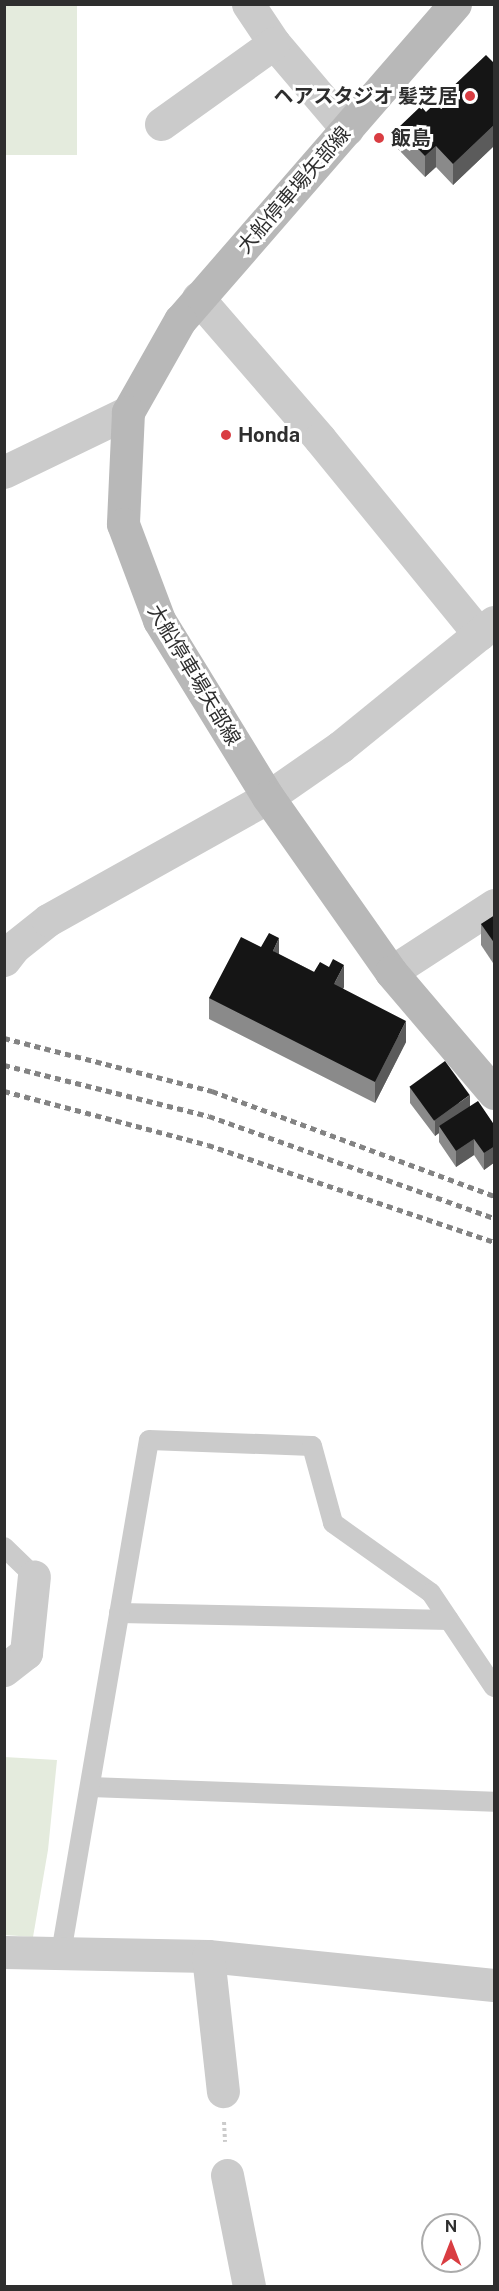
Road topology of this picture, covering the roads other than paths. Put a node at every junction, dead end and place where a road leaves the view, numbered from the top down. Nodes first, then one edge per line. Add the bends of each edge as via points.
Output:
1 (248, 4) edge
2 (455, 4) edge
3 (274, 43) junction
4 (161, 124) dead end
5 (347, 129) junction
6 (198, 298) junction
7 (128, 412) junction
8 (4, 472) edge
9 (487, 628) edge
10 (268, 797) junction
11 (495, 905) edge
12 (4, 960) edge
13 (391, 972) junction
14 (495, 1093) edge
15 (4, 1547) edge
16 (34, 1576) joint
17 (119, 1613) junction
18 (448, 1620) junction
19 (4, 1670) edge
20 (495, 1687) edge
21 (90, 1787) junction
22 (495, 1802) edge
23 (4, 1952) edge
24 (61, 1953) junction
25 (208, 1956) junction
26 (495, 1985) edge
27 (223, 2091) road end
28 (227, 2175) road end
29 (249, 2286) edge

1 - 3 street
2 - 5 main road, 大船停車場矢部線
3 - 4 street
3 - 5 street
5 - 6 main road, 大船停車場矢部線
6 - 7 main road, 大船停車場矢部線 via 180,320
6 - 9 street
7 - 8 street
7 - 10 main road, 大船停車場矢部線 via 123,524 138,574 159,620
9 - 10 street via 340,747
10 - 12 street via 48,920
10 - 13 main road, 大船停車場矢部線
11 - 13 street
13 - 14 main road, 大船停車場矢部線
15 - 16 lane
16 - 19 street via 27,1653
17 - 18 lane
17 - 18 lane via 149,1440 312,1446 333,1523 430,1593
17 - 21 lane
18 - 20 lane
21 - 22 lane
21 - 24 lane
23 - 24 street
24 - 25 street
25 - 26 street
25 - 27 street
28 - 29 street

